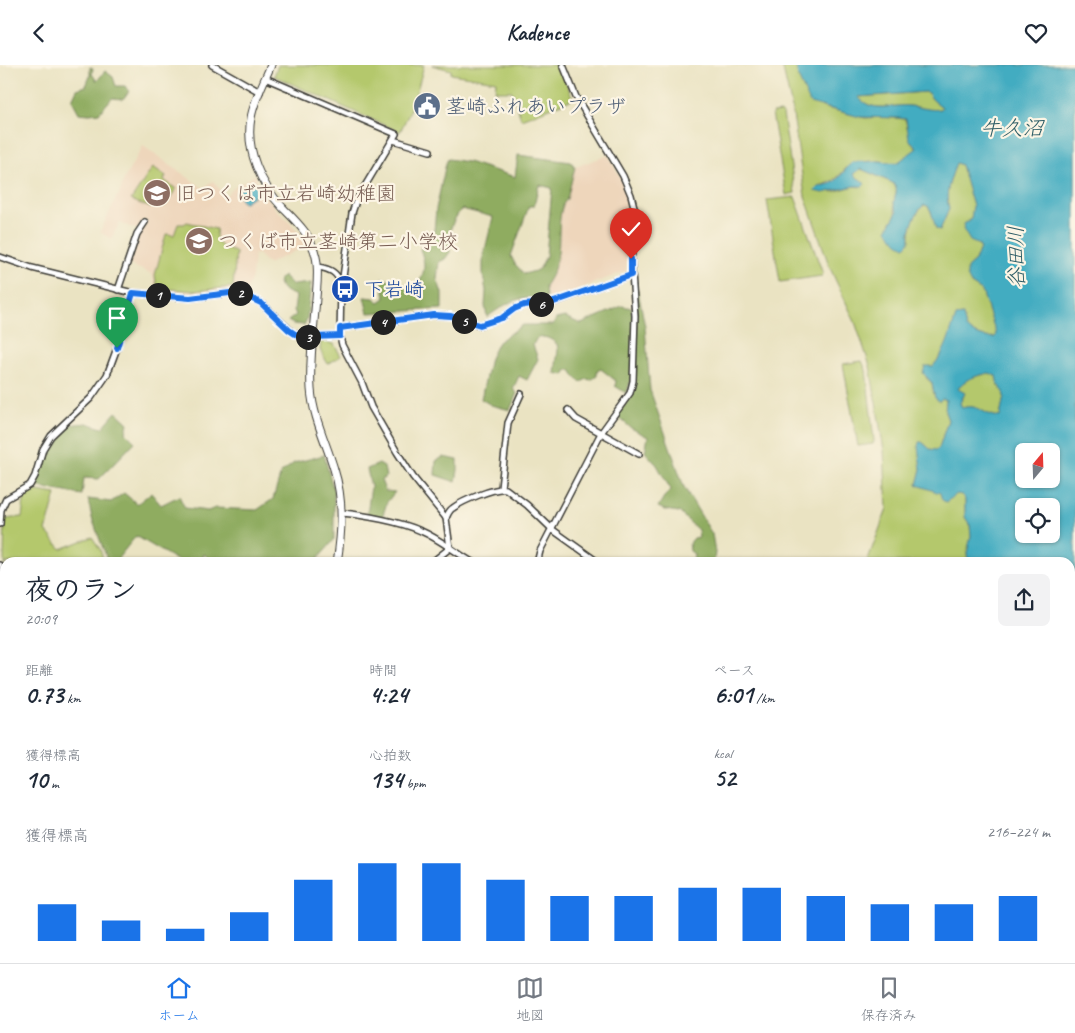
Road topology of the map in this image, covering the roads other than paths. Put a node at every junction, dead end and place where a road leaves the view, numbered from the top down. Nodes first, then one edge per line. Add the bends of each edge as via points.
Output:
1 (212, 65) edge
2 (271, 65) edge
3 (563, 65) edge
4 (265, 78) junction
5 (260, 92) junction
6 (393, 141) junction
7 (430, 151) dead end
8 (145, 222) dead end
9 (0, 257) edge
10 (318, 267) junction
11 (631, 275) junction
12 (341, 284) junction
13 (118, 290) junction
14 (133, 293) junction
15 (340, 328) junction
16 (340, 336) junction
17 (313, 337) junction
18 (521, 394) dead end
19 (568, 410) dead end
20 (601, 433) junction
21 (639, 454) dead end
22 (501, 488) junction
23 (0, 496) edge
24 (6, 499) junction
25 (342, 513) junction
26 (446, 518) junction
27 (0, 524) edge
28 (552, 528) junction
29 (450, 548) junction
30 (338, 557) edge
31 (439, 557) edge
32 (461, 557) edge
33 (538, 557) edge
34 (591, 557) edge

1 - 5 street
2 - 4 street
3 - 11 street via 576,97 632,195 638,225 632,249
4 - 5 street
4 - 6 street via 394,132
5 - 10 street via 250,126 254,160 273,197 306,231
6 - 7 street
6 - 12 street via 356,201
8 - 13 street via 137,234
9 - 13 street via 25,267
10 - 12 street via 332,271
10 - 17 street
11 - 15 street via 554,302 524,305 502,318 480,325 451,316 434,315
11 - 20 street via 635,316 633,381 630,393
12 - 15 street
13 - 14 street
14 - 17 street via 190,298 240,293 261,303 292,333
14 - 24 street via 112,363 101,383 91,398 51,437 43,449 30,485
15 - 16 street
16 - 17 street
16 - 26 street via 383,429 413,477
17 - 25 street via 313,401 338,483
18 - 22 street via 508,423
19 - 20 street via 576,419
20 - 21 street
20 - 28 street
22 - 26 street via 460,503 450,509
22 - 28 street via 514,493
23 - 24 street
24 - 27 street
25 - 29 street via 414,528
25 - 30 street
26 - 29 street
28 - 33 street
28 - 34 street
29 - 31 street
29 - 32 street

